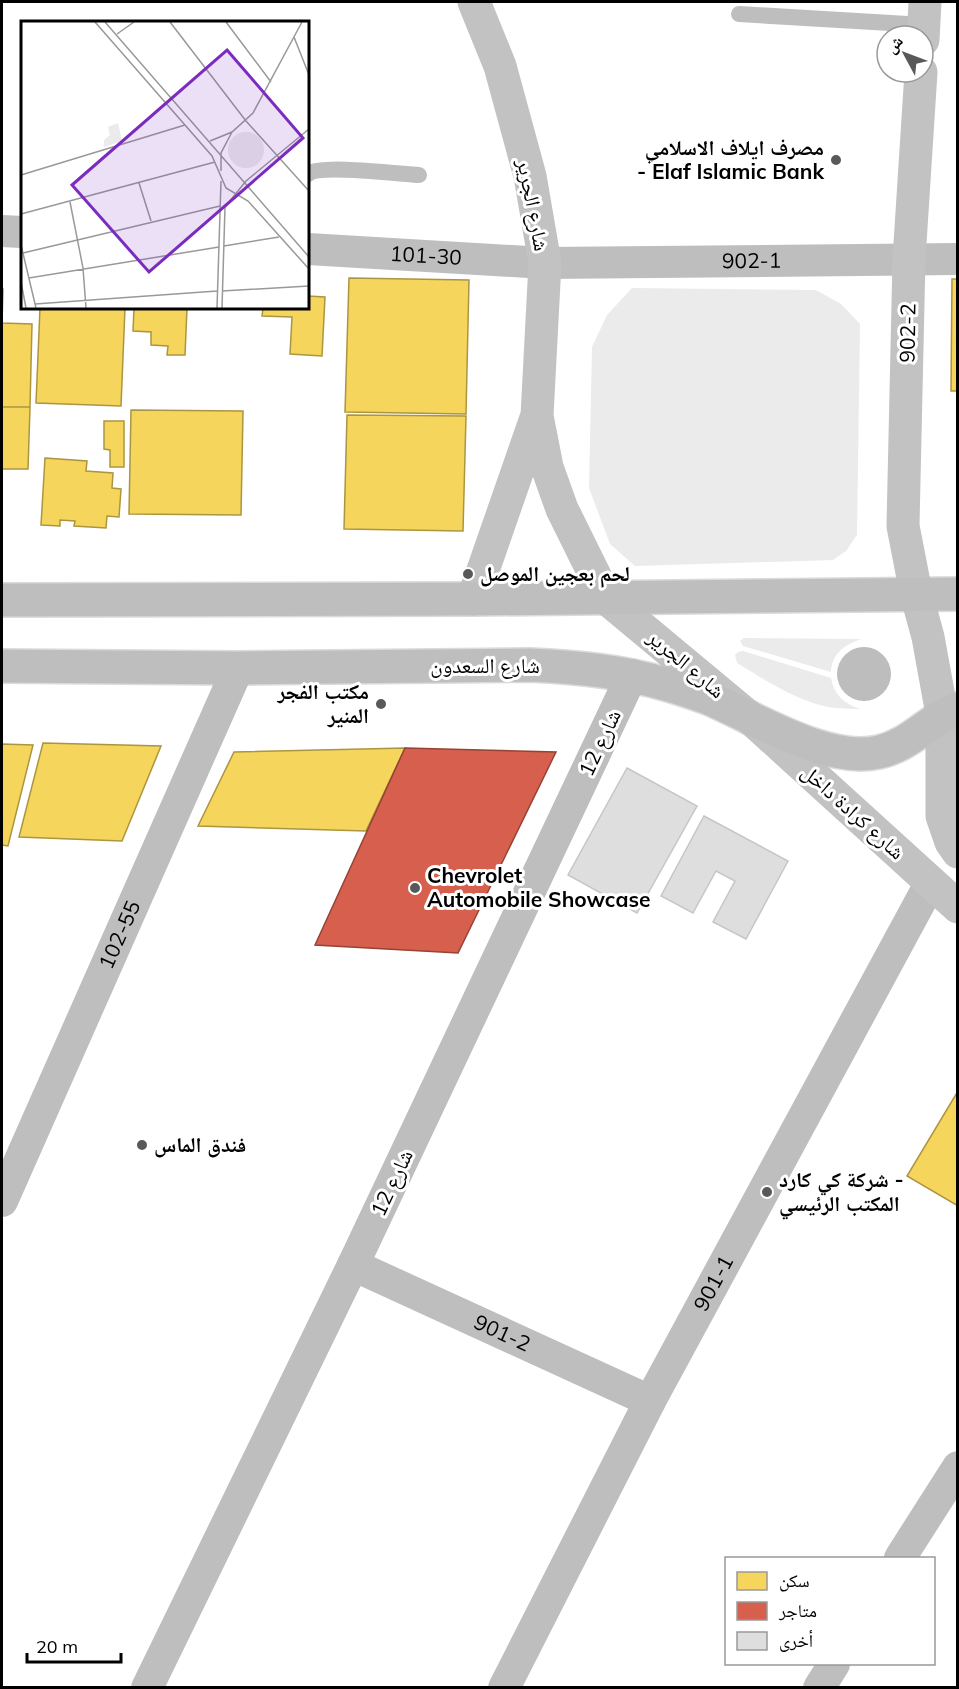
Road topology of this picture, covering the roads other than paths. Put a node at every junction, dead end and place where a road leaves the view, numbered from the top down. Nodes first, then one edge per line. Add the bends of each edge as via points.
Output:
1 (474, 2) edge
2 (740, 14) dead end
3 (924, 22) edge
4 (920, 84) edge
5 (309, 173) edge
6 (419, 175) dead end
7 (2, 231) edge
8 (21, 232) edge
9 (309, 249) edge
10 (909, 259) junction
11 (957, 259) edge
12 (544, 263) junction
13 (537, 416) junction
14 (916, 593) junction
15 (957, 594) edge
16 (606, 598) junction
17 (473, 599) junction
18 (2, 600) edge
19 (2, 666) edge
20 (238, 668) junction
21 (632, 675) junction
22 (950, 711) edge
23 (749, 717) junction
24 (957, 852) edge
25 (931, 882) junction
26 (957, 907) edge
27 (2, 1201) edge
28 (353, 1265) junction
29 (650, 1401) junction
30 (957, 1467) edge
31 (901, 1557) edge
32 (833, 1665) edge
33 (147, 1688) edge
34 (504, 1688) edge
35 (819, 1688) edge

1 - 12 main road, شارع الجرير via 500,66 530,176
2 - 3 lane
4 - 10 main road, 902-2
5 - 6 lane via 342,170
7 - 8 street
9 - 12 street, 101-30
10 - 11 street, 902-1
10 - 12 street, 902-1
10 - 14 main road, 902-2 via 903,526
12 - 13 main road, شارع الجرير
13 - 16 main road, شارع الجرير via 547,467 562,509
13 - 17 main road, شارع الجرير
14 - 15 main road
14 - 16 main road
14 - 22 main road, 902-2
16 - 17 main road
16 - 23 main road, شارع الجرير
17 - 18 main road
19 - 20 main road, شارع السعدون
20 - 21 main road, شارع السعدون via 530,665
20 - 27 street, 102-55
21 - 23 main road, شارع السعدون via 707,698
21 - 28 street, شارع 12
22 - 23 main road, شارع السعدون via 905,742 879,752 852,754 825,749
22 - 24 main road via 942,816
23 - 25 main road, شارع كرادة داخل
25 - 26 main road, شارع كرادة داخل
25 - 29 street, 901-1
28 - 29 street, 901-2
28 - 33 street, شارع 12
29 - 34 street, 901-1
30 - 31 street
32 - 35 street

